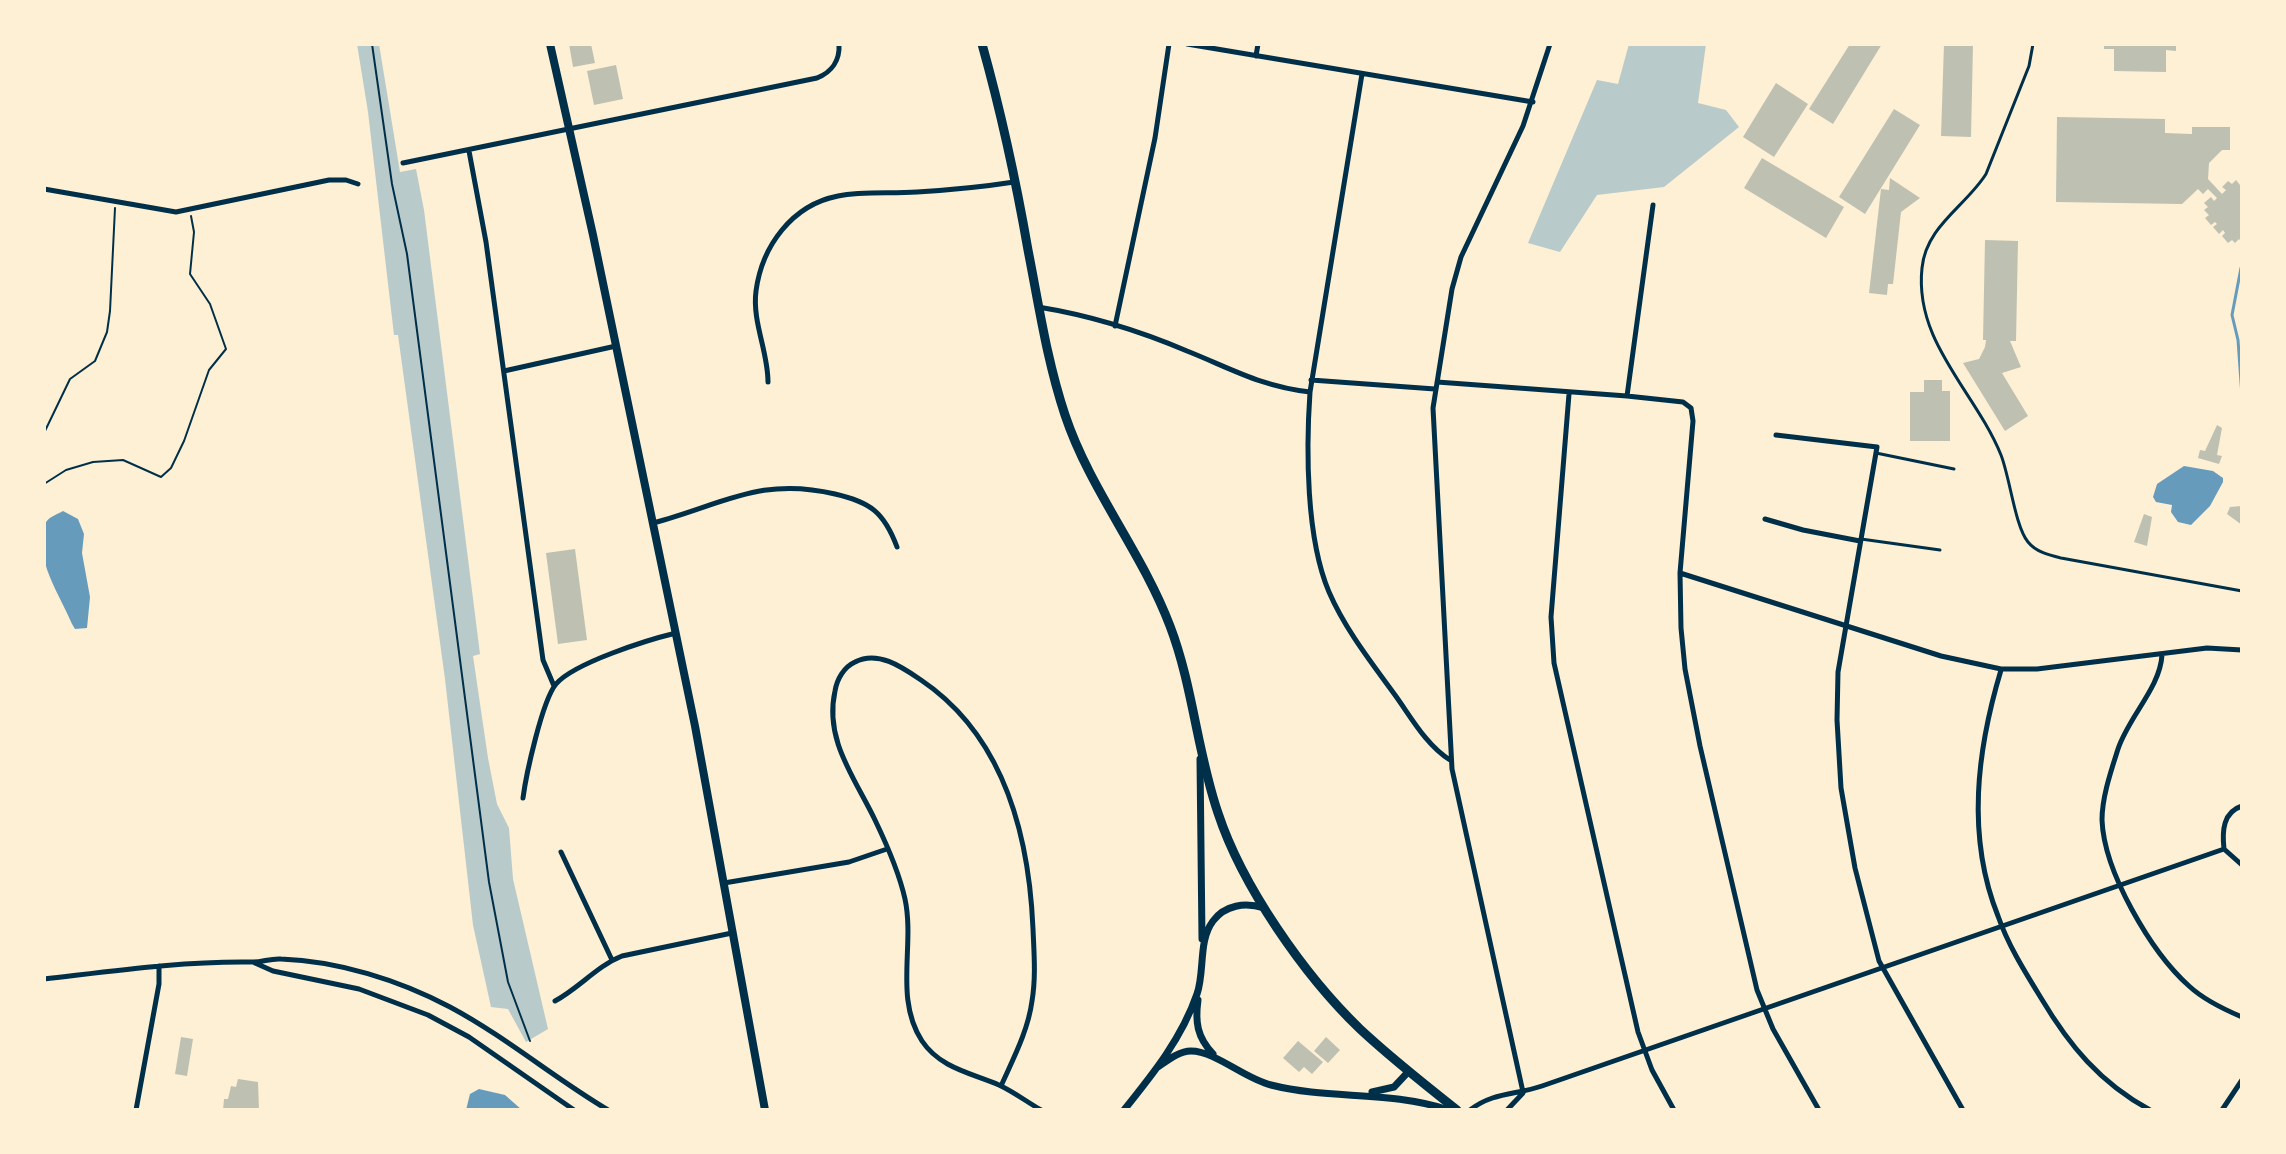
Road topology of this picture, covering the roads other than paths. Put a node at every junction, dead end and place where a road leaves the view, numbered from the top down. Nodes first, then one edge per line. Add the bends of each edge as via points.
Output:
1 (550, 44) edge
2 (839, 44) edge
3 (982, 44) edge
4 (1169, 44) edge
5 (1187, 44) edge
6 (1258, 44) edge
7 (1550, 44) edge
8 (2033, 44) edge
9 (1256, 56) junction
10 (1362, 74) junction
11 (1533, 102) junction
12 (569, 130) junction
13 (469, 151) junction
14 (403, 163) dead end
15 (1015, 182) junction
16 (358, 184) dead end
17 (44, 189) edge
18 (1653, 205) dead end
19 (1038, 307) junction
20 (1115, 326) junction
21 (616, 346) junction
22 (504, 371) junction
23 (1311, 380) junction
24 (768, 382) dead end
25 (1436, 386) junction
26 (1310, 392) junction
27 (1569, 394) junction
28 (1627, 396) junction
29 (1776, 435) dead end
30 (1876, 450) junction
31 (1954, 469) dead end
32 (1765, 519) dead end
33 (653, 524) junction
34 (1861, 540) junction
35 (897, 547) dead end
36 (1940, 550) dead end
37 (1680, 573) junction
38 (2242, 591) edge
39 (1844, 625) junction
40 (676, 633) junction
41 (2242, 650) edge
42 (2162, 655) junction
43 (2001, 669) junction
44 (554, 686) junction
45 (1198, 733) junction
46 (1451, 760) junction
47 (523, 798) dead end
48 (2242, 806) edge
49 (887, 849) junction
50 (2224, 849) junction
51 (561, 852) dead end
52 (2242, 865) edge
53 (724, 883) junction
54 (2121, 884) junction
55 (1266, 909) junction
56 (2002, 926) junction
57 (732, 933) junction
58 (1203, 953) junction
59 (612, 960) junction
60 (254, 963) junction
61 (159, 966) junction
62 (1882, 968) junction
63 (1201, 978) junction
64 (44, 979) edge
65 (555, 1001) dead end
66 (1763, 1008) junction
67 (2242, 1017) edge
68 (1644, 1051) junction
69 (1216, 1058) junction
70 (1158, 1067) junction
71 (1409, 1071) junction
72 (2242, 1080) edge
73 (1001, 1086) junction
74 (1523, 1092) junction
75 (1362, 1094) junction
76 (136, 1110) edge
77 (574, 1110) edge
78 (608, 1110) edge
79 (765, 1110) edge
80 (1041, 1110) edge
81 (1124, 1110) edge
82 (1449, 1110) edge
83 (1457, 1110) edge
84 (1470, 1110) edge
85 (1507, 1110) edge
86 (1674, 1110) edge
87 (1819, 1110) edge
88 (1963, 1110) edge
89 (2150, 1110) edge
90 (2222, 1110) edge

1 - 12 main road
2 - 12 street via 834,66 817,78
3 - 15 main road
4 - 20 street
5 - 9 street
6 - 9 street
7 - 11 street
8 - 38 lane via 1986,174 1927,248 1923,298 1934,340 1987,428 2022,529 2039,551
9 - 10 street
10 - 11 street
10 - 23 street
11 - 25 street via 1461,257
12 - 13 street
12 - 21 main road
13 - 14 street
13 - 22 street
15 - 19 main road
15 - 24 street via 841,196 818,202 791,220 768,250 756,290
16 - 17 street via 329,180 190,211 163,212
18 - 28 street
19 - 20 street
19 - 45 main road via 1070,429 1160,601
20 - 26 street via 1252,380
21 - 22 street
21 - 33 main road
22 - 44 street via 543,660
23 - 25 street
23 - 26 street
25 - 27 street
25 - 46 street via 1433,424
26 - 46 street via 1313,521 1328,590 1396,696 1432,745
27 - 28 street
27 - 68 street via 1551,604 1554,663
28 - 37 street via 1689,405 1693,421
29 - 30 street
30 - 31 lane
30 - 34 street
32 - 34 street
33 - 35 street via 749,491 806,488 875,510
33 - 40 main road
34 - 36 lane
34 - 39 street
37 - 39 street
37 - 66 street via 1682,644 1694,718
39 - 43 street via 1949,659
39 - 62 street via 1837,695 1841,788 1860,890
40 - 44 street via 586,665
40 - 53 main road
41 - 42 street via 2207,648
42 - 43 street
42 - 54 street via 2156,681 2122,737 2104,805 2103,832
43 - 56 street via 1983,743 1977,810 1989,888
44 - 47 street
45 - 55 main road via 1224,830
45 - 58 street
46 - 74 street
48 - 50 street via 2227,817
49 - 53 street via 849,862
49 - 73 street via 907,912 907,999 915,1027 928,1049 946,1064
49 - 73 street via 846,766 833,726 838,680 851,664 868,658 895,664 950,703 992,755 1008,790 1027,866 1035,971 1030,1013
50 - 52 street
50 - 54 street
51 - 59 street
53 - 57 main road
54 - 56 street
54 - 67 street via 2172,968 2200,995
55 - 58 street via 1246,905 1224,911 1207,931
55 - 71 main road via 1329,996
56 - 62 street
56 - 89 street via 2075,1050 2115,1088
57 - 59 street
57 - 79 main road
58 - 63 street
59 - 65 street
60 - 61 street
60 - 77 street via 359,989 428,1015
60 - 78 street via 280,959 327,965 418,992 490,1030
61 - 64 street
61 - 76 street
62 - 66 street
62 - 88 street
63 - 69 street via 1197,1028
63 - 70 street via 1184,1024
66 - 68 street
66 - 87 street
68 - 74 street
68 - 86 street
69 - 70 street via 1185,1052
69 - 75 street via 1274,1086
70 - 81 street
71 - 75 street via 1394,1087
71 - 83 main road
72 - 90 street
73 - 80 street
74 - 84 street via 1500,1094
74 - 85 street
75 - 82 street

